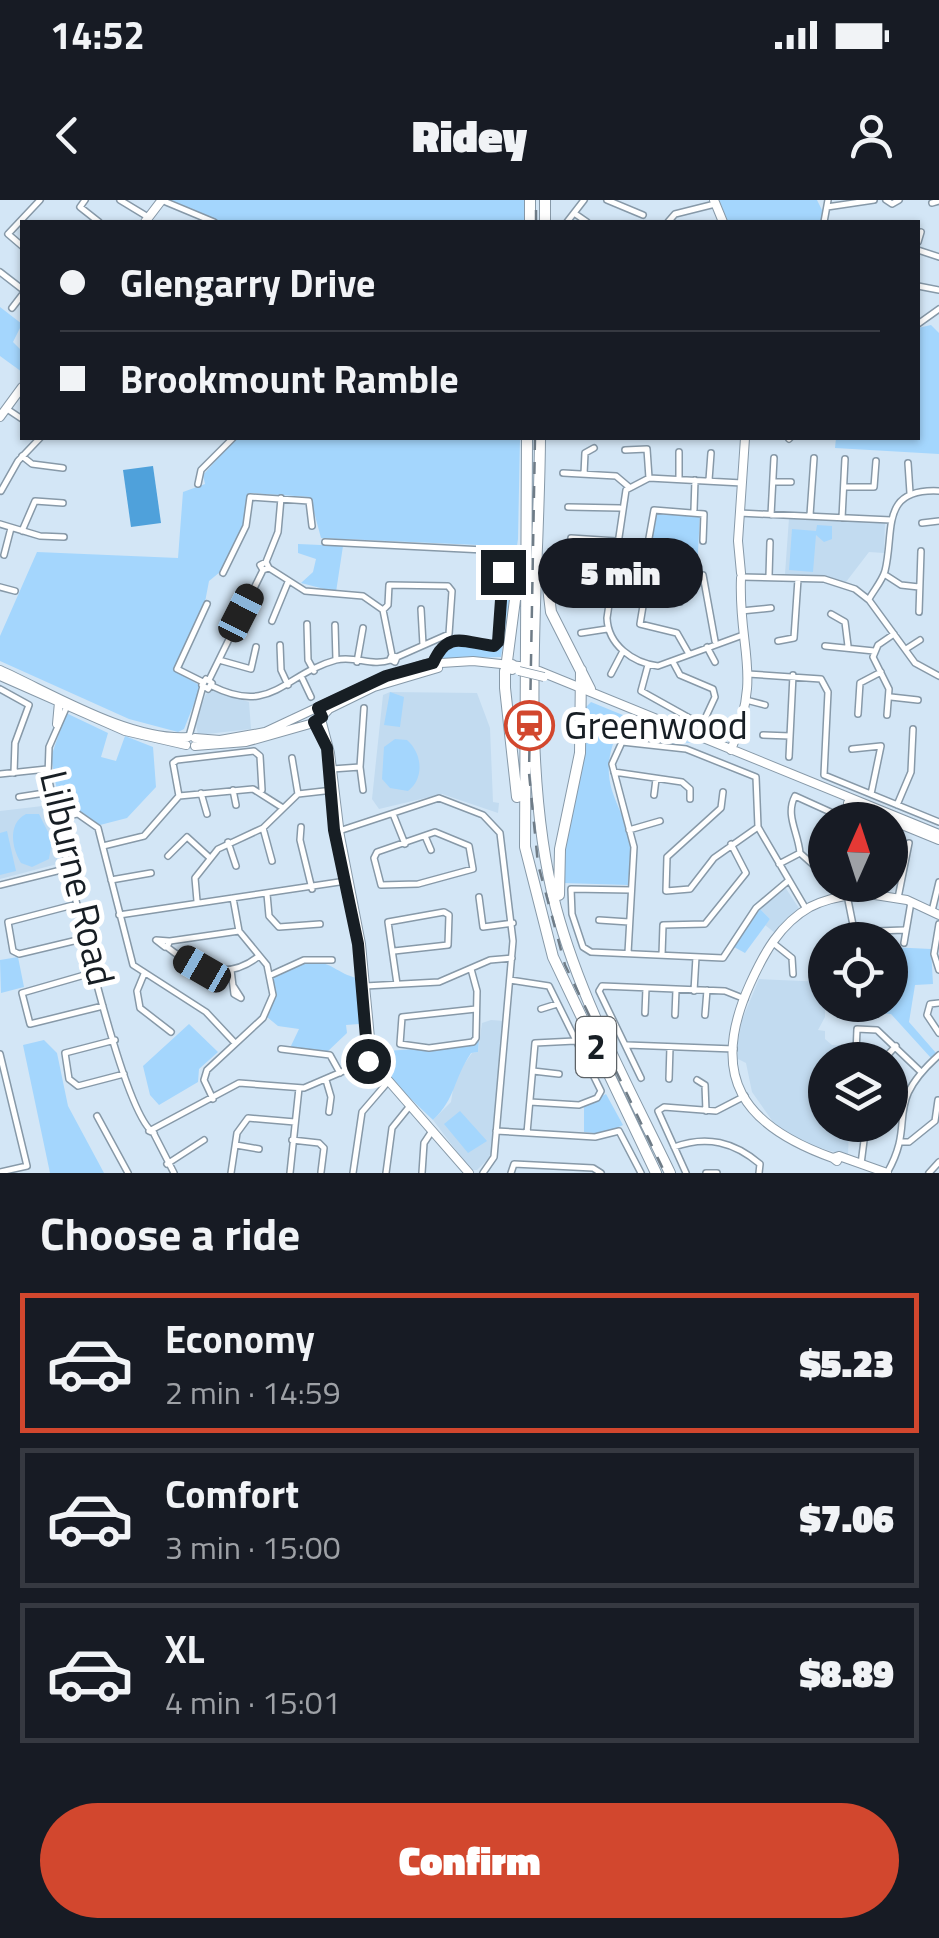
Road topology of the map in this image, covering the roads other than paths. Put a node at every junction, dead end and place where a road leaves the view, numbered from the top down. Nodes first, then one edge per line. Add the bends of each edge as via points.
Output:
1 (40, 200) edge
2 (85, 200) edge
3 (120, 200) edge
4 (584, 200) edge
5 (607, 200) edge
6 (872, 200) edge
7 (886, 200) edge
8 (899, 200) edge
9 (164, 201) edge
10 (716, 202) edge
11 (829, 204) edge
12 (574, 213) junction
13 (191, 214) junction
14 (643, 215) dead end
15 (21, 220) edge
16 (96, 220) edge
17 (148, 220) edge
18 (189, 220) edge
19 (208, 220) edge
20 (569, 220) edge
21 (584, 220) edge
22 (670, 220) edge
23 (20, 221) edge
24 (921, 232) dead end
25 (920, 235) edge
26 (20, 244) edge
27 (0, 271) edge
28 (20, 288) edge
29 (20, 294) edge
30 (12, 308) dead end
31 (20, 392) edge
32 (8, 409) junction
33 (20, 418) edge
34 (0, 419) edge
35 (38, 440) edge
36 (230, 440) edge
37 (527, 440) edge
38 (540, 440) edge
39 (744, 440) edge
40 (594, 448) dead end
41 (625, 450) dead end
42 (678, 452) dead end
43 (711, 454) dead end
44 (22, 456) junction
45 (774, 458) dead end
46 (814, 458) dead end
47 (845, 459) dead end
48 (876, 462) dead end
49 (908, 463) dead end
50 (63, 468) dead end
51 (563, 473) dead end
52 (584, 475) junction
53 (649, 478) junction
54 (679, 479) junction
55 (695, 480) junction
56 (708, 481) junction
57 (773, 482) junction
58 (792, 482) dead end
59 (741, 483) junction
60 (198, 484) dead end
61 (629, 487) junction
62 (844, 487) junction
63 (1, 491) edge
64 (540, 492) junction
65 (939, 492) edge
66 (910, 493) junction
67 (281, 498) junction
68 (63, 502) dead end
69 (527, 504) junction
70 (568, 507) dead end
71 (620, 508) junction
72 (694, 510) junction
73 (739, 513) junction
74 (771, 515) junction
75 (810, 516) junction
76 (842, 518) junction
77 (891, 520) junction
78 (939, 521) edge
79 (922, 523) dead end
80 (0, 524) edge
81 (312, 526) dead end
82 (10, 528) junction
83 (22, 531) junction
84 (64, 537) dead end
85 (571, 538) dead end
86 (649, 538) dead end
87 (616, 541) junction
88 (325, 542) dead end
89 (703, 542) dead end
90 (770, 542) dead end
91 (921, 551) dead end
92 (4, 555) dead end
93 (266, 567) junction
94 (572, 569) dead end
95 (222, 572) dead end
96 (612, 572) junction
97 (884, 574) junction
98 (741, 576) junction
99 (769, 576) junction
100 (798, 578) junction
101 (288, 580) junction
102 (0, 586) edge
103 (919, 587) junction
104 (15, 591) dead end
105 (869, 597) junction
106 (642, 598) junction
107 (576, 601) dead end
108 (608, 602) junction
109 (680, 602) dead end
110 (207, 604) dead end
111 (771, 608) dead end
112 (383, 610) junction
113 (421, 610) dead end
114 (742, 611) junction
115 (920, 612) dead end
116 (830, 614) dead end
117 (272, 621) dead end
118 (307, 624) dead end
119 (335, 625) dead end
120 (364, 628) dead end
121 (607, 628) junction
122 (580, 632) dead end
123 (745, 634) junction
124 (894, 634) junction
125 (920, 640) dead end
126 (715, 641) junction
127 (778, 641) dead end
128 (280, 645) dead end
129 (423, 645) junction
130 (706, 646) junction
131 (825, 646) dead end
132 (848, 646) junction
133 (256, 647) dead end
134 (905, 649) junction
135 (874, 650) junction
136 (623, 651) junction
137 (689, 654) junction
138 (393, 657) junction
139 (219, 660) junction
140 (336, 660) junction
141 (437, 660) junction
142 (357, 662) junction
143 (673, 662) junction
144 (715, 662) dead end
145 (648, 665) junction
146 (508, 668) junction
147 (314, 672) junction
148 (881, 672) junction
149 (0, 673) edge
150 (611, 674) dead end
151 (749, 674) junction
152 (854, 674) dead end
153 (793, 675) junction
154 (939, 676) edge
155 (302, 678) junction
156 (860, 683) junction
157 (207, 685) junction
158 (288, 685) junction
159 (41, 688) junction
160 (0, 690) edge
161 (586, 693) junction
162 (311, 697) dead end
163 (890, 697) junction
164 (747, 700) junction
165 (918, 700) dead end
166 (764, 704) dead end
167 (79, 705) junction
168 (63, 707) junction
169 (364, 708) dead end
170 (648, 714) junction
171 (858, 714) dead end
172 (887, 714) dead end
173 (316, 717) junction
174 (57, 724) joint
175 (662, 725) junction
176 (118, 728) junction
177 (914, 729) dead end
178 (151, 734) junction
179 (763, 735) dead end
180 (191, 736) junction
181 (790, 736) junction
182 (732, 747) junction
183 (852, 749) dead end
184 (789, 757) dead end
185 (292, 758) dead end
186 (360, 767) junction
187 (48, 769) junction
188 (331, 770) junction
189 (614, 772) junction
190 (14, 773) junction
191 (0, 774) edge
192 (656, 778) junction
193 (233, 790) junction
194 (262, 790) junction
195 (332, 790) junction
196 (363, 790) dead end
197 (52, 792) junction
198 (723, 792) dead end
199 (201, 793) junction
200 (298, 794) junction
201 (871, 794) junction
202 (19, 796) dead end
203 (178, 796) junction
204 (654, 796) dead end
205 (690, 799) dead end
206 (808, 802) edge
207 (852, 802) edge
208 (890, 802) edge
209 (898, 802) edge
210 (236, 805) dead end
211 (283, 808) junction
212 (908, 809) edge
213 (393, 813) junction
214 (206, 814) dead end
215 (59, 816) junction
216 (660, 820) dead end
217 (939, 821) edge
218 (908, 826) edge
219 (302, 827) dead end
220 (758, 827) junction
221 (263, 828) junction
222 (908, 828) edge
223 (339, 829) junction
224 (629, 830) junction
225 (425, 836) junction
226 (939, 837) edge
227 (228, 842) junction
228 (405, 844) junction
229 (732, 844) junction
230 (102, 846) junction
231 (526, 847) junction
232 (431, 850) dead end
233 (800, 852) junction
234 (168, 856) dead end
235 (210, 858) junction
236 (808, 860) edge
237 (272, 861) dead end
238 (780, 864) junction
239 (236, 866) dead end
240 (70, 867) junction
241 (151, 873) dead end
242 (111, 880) junction
243 (345, 881) junction
244 (788, 881) junction
245 (939, 882) edge
246 (0, 884) edge
247 (312, 888) junction
248 (631, 890) junction
249 (267, 894) junction
250 (478, 897) dead end
251 (233, 898) junction
252 (908, 900) edge
253 (197, 901) junction
254 (911, 901) junction
255 (832, 902) edge
256 (79, 904) junction
257 (807, 911) junction
258 (936, 912) edge
259 (119, 915) junction
260 (599, 920) dead end
261 (513, 922) junction
262 (629, 922) junction
263 (906, 922) edge
264 (320, 924) dead end
265 (939, 924) edge
266 (239, 931) junction
267 (88, 938) junction
268 (773, 943) junction
269 (569, 946) junction
270 (394, 951) junction
271 (628, 954) junction
272 (662, 955) junction
273 (259, 956) junction
274 (696, 957) junction
275 (512, 958) junction
276 (332, 960) dead end
277 (471, 969) junction
278 (231, 970) junction
279 (939, 970) edge
280 (96, 972) junction
281 (144, 974) junction
282 (792, 974) dead end
283 (272, 975) junction
284 (510, 980) junction
285 (398, 984) junction
286 (363, 986) junction
287 (234, 987) dead end
288 (646, 988) junction
289 (676, 990) junction
290 (694, 990) junction
291 (706, 990) junction
292 (744, 998) junction
293 (558, 1004) junction
294 (934, 1004) edge
295 (105, 1006) junction
296 (476, 1009) junction
297 (541, 1010) dead end
298 (645, 1013) dead end
299 (675, 1015) dead end
300 (705, 1016) dead end
301 (171, 1032) dead end
302 (939, 1033) edge
303 (115, 1040) junction
304 (576, 1041) junction
305 (856, 1042) edge
306 (892, 1042) edge
307 (235, 1043) junction
308 (625, 1045) junction
309 (670, 1047) junction
310 (732, 1049) junction
311 (281, 1050) dead end
312 (0, 1054) edge
313 (939, 1055) edge
314 (908, 1058) edge
315 (370, 1062) junction
316 (2, 1069) edge
317 (920, 1071) junction
318 (533, 1072) junction
319 (126, 1074) junction
320 (341, 1074) junction
321 (559, 1074) dead end
322 (641, 1078) dead end
323 (669, 1079) dead end
324 (697, 1080) dead end
325 (326, 1081) junction
326 (386, 1083) junction
327 (908, 1088) edge
328 (299, 1089) junction
329 (745, 1096) junction
330 (213, 1098) junction
331 (938, 1100) edge
332 (530, 1102) junction
333 (411, 1105) junction
334 (706, 1111) junction
335 (329, 1112) dead end
336 (97, 1116) dead end
337 (295, 1122) junction
338 (434, 1130) junction
339 (152, 1132) junction
340 (496, 1132) junction
341 (527, 1133) junction
342 (204, 1140) dead end
343 (292, 1140) junction
344 (908, 1140) edge
345 (864, 1142) edge
346 (900, 1142) edge
347 (236, 1145) junction
348 (674, 1146) junction
349 (259, 1149) dead end
350 (836, 1158) junction
351 (939, 1162) edge
352 (861, 1163) junction
353 (168, 1164) junction
354 (0, 1172) edge
355 (321, 1172) edge
356 (483, 1172) edge
357 (832, 1172) edge
358 (128, 1173) edge
359 (173, 1173) edge
360 (230, 1173) edge
361 (290, 1173) edge
362 (353, 1173) edge
363 (386, 1173) edge
364 (422, 1173) edge
365 (468, 1173) edge
366 (511, 1173) edge
367 (601, 1173) edge
368 (641, 1173) edge
369 (656, 1173) edge
370 (670, 1173) edge
371 (686, 1173) edge
372 (706, 1173) edge
373 (717, 1173) edge
374 (759, 1173) edge
375 (886, 1173) edge
376 (929, 1173) edge

1 - 15 street
2 - 16 street via 80,207
3 - 17 street
4 - 12 street
5 - 14 street
6 - 11 street
7 - 8 street
9 - 13 street
9 - 17 main road
10 - 22 street
12 - 20 street
12 - 21 street
13 - 18 street
13 - 19 street
23 - 26 street via 8,234
24 - 25 street
27 - 28 street
29 - 30 street
31 - 32 main road
32 - 33 street
32 - 34 main road
35 - 44 street
36 - 60 street via 201,470
37 - 69 highway, 2
38 - 64 highway, 2
39 - 59 main road
40 - 52 street via 585,453
41 - 53 street via 647,449
42 - 54 street
43 - 56 street
44 - 50 street
44 - 63 street
45 - 57 street
46 - 75 street
47 - 62 street
48 - 62 street via 874,486
49 - 66 street
51 - 52 street
52 - 61 street via 616,476
53 - 54 street
53 - 61 street
54 - 55 street
55 - 56 street
55 - 72 street
56 - 59 street
57 - 58 street
57 - 74 street
59 - 73 main road
61 - 71 street
62 - 76 street
64 - 161 highway via 550,612
64 - 269 highway, 2 via 538,790 550,877
65 - 66 street
66 - 77 street
67 - 81 street via 309,501
67 - 93 street
67 - 95 street via 248,499 246,526
68 - 83 street via 36,501
69 - 146 highway
69 - 231 highway, 2
70 - 71 street
71 - 87 street
72 - 86 street via 654,510
72 - 89 street via 704,514
73 - 74 street
73 - 98 main road
74 - 75 street
75 - 76 street
76 - 77 street
77 - 97 street
78 - 79 street
80 - 82 street
82 - 83 street
82 - 92 street
83 - 84 street
85 - 87 street
87 - 96 street
88 - 141 street via 504,551 498,642 453,641
90 - 99 street
91 - 103 street
93 - 101 street
93 - 139 street
94 - 96 street
96 - 108 street
97 - 103 street
97 - 105 street
98 - 99 street
98 - 114 main road
99 - 100 street
100 - 105 street via 834,580
100 - 127 street via 794,638
101 - 112 street via 305,591 364,596
101 - 117 street
102 - 104 street
103 - 115 street
105 - 124 street
106 - 109 street
106 - 126 street via 648,570 700,572
106 - 137 street via 640,624 677,633
107 - 108 street
108 - 121 street
110 - 157 street via 176,670
111 - 114 street
112 - 129 street via 391,584 448,586 449,634
112 - 138 street
113 - 129 street
114 - 123 main road
116 - 132 street via 846,622
118 - 147 street
119 - 140 street
120 - 142 street
121 - 122 street
121 - 136 street
123 - 126 street
123 - 151 main road
124 - 134 street
124 - 135 street
125 - 134 street
126 - 130 street
128 - 158 street
129 - 138 street
130 - 137 street
130 - 144 street
131 - 132 street
132 - 135 street
133 - 139 street via 250,668
134 - 154 street
135 - 148 street
136 - 145 street
136 - 150 street
137 - 143 street
138 - 142 street
139 - 157 street
140 - 142 street
140 - 147 street
141 - 146 main road
141 - 173 main road via 386,676
143 - 145 street
143 - 145 street via 690,682 713,689 702,725 641,691
146 - 161 main road, bridge
146 - 173 main road via 408,674
146 - 231 highway
147 - 155 street
148 - 156 street
148 - 163 street
149 - 159 main road
149 - 168 main road
151 - 153 street
151 - 164 main road
152 - 156 street
153 - 181 street
153 - 201 street via 821,679 827,688 824,776
155 - 158 street
155 - 162 street
156 - 171 street
157 - 158 street via 252,699
157 - 180 street
159 - 167 main road
159 - 168 main road
160 - 190 street via 29,705 15,743
161 - 170 main road
161 - 175 main road
161 - 269 highway via 558,868
163 - 165 street
163 - 172 street
164 - 166 street
164 - 182 main road
167 - 168 main road
167 - 178 main road
168 - 174 main road
168 - 176 main road
168 - 187 street, Lilburne Road
169 - 186 street
170 - 175 main road
170 - 182 main road
173 - 180 main road via 243,737
173 - 188 main road
174 - 187 street, Lilburne Road
175 - 182 main road
176 - 178 main road
176 - 180 main road
177 - 209 street via 911,772
178 - 180 main road
179 - 181 street
181 - 184 street
182 - 207 main road
183 - 201 street via 881,746
185 - 200 street
186 - 188 street
186 - 196 street
187 - 190 street
187 - 197 street, Lilburne Road
188 - 195 main road
189 - 192 street
189 - 220 street via 622,742 686,749 759,780
189 - 224 street
190 - 191 street
192 - 204 street
192 - 205 street via 687,784
193 - 194 street
193 - 199 street
193 - 210 street
194 - 203 street via 260,756 254,752 177,760
194 - 211 street
195 - 200 street
195 - 223 main road
197 - 202 street
197 - 215 street, Lilburne Road
198 - 229 street via 721,808 667,857 666,891 690,889
199 - 203 street
199 - 214 street
200 - 211 street
201 - 208 street
203 - 230 street via 144,836
206 - 233 street via 795,796 790,819
211 - 221 street
212 - 217 street
213 - 223 street
213 - 228 street
213 - 261 street via 440,798 491,820 503,841
215 - 230 street via 92,821
215 - 240 street, Lilburne Road
216 - 224 street
218 - 226 main road
219 - 247 street
220 - 229 street
220 - 238 street
221 - 227 street
221 - 237 street
222 - 226 main road
223 - 243 main road
224 - 248 street
225 - 228 street
225 - 228 street via 437,831 466,842 473,869 384,887 374,858
225 - 232 street
227 - 235 street
227 - 239 street
229 - 272 street via 746,873 704,924 663,925
230 - 242 street
231 - 369 highway, 2 via 553,957
233 - 236 street
233 - 238 street
234 - 235 street via 187,838
235 - 253 street via 195,878
238 - 244 street
240 - 246 street
240 - 256 street, Lilburne Road
241 - 242 street
242 - 259 street
243 - 247 street
243 - 286 main road
244 - 257 street
244 - 274 street via 756,908 727,955
245 - 258 street
247 - 249 street
248 - 262 street
248 - 271 street via 570,889 583,947
249 - 251 street
249 - 264 street via 269,916 279,927
250 - 261 street via 483,927
251 - 253 street
251 - 266 street
252 - 254 main road
253 - 259 street
254 - 258 main road
254 - 263 street
255 - 257 main road
256 - 267 street, Lilburne Road
256 - 267 street via 8,922 13,951
257 - 268 main road
259 - 281 street via 133,965
260 - 262 street
261 - 275 street
262 - 271 street
265 - 279 street
266 - 273 street
266 - 278 street via 168,944 204,970
267 - 280 street, Lilburne Road
268 - 282 street via 792,958
268 - 292 main road
269 - 370 highway, 2
270 - 270 street via 392,919 449,915 448,945
270 - 285 street
271 - 272 street
272 - 274 street
273 - 278 street
273 - 283 street
274 - 290 street
275 - 277 street
275 - 284 street
276 - 283 street via 304,960
277 - 285 street via 439,982
277 - 296 street
278 - 287 street
280 - 295 street, Lilburne Road
280 - 295 street via 23,990 30,1024
281 - 301 street via 140,1008
281 - 307 street via 206,1012
283 - 307 street via 266,1015
284 - 293 street via 546,984
284 - 340 street
285 - 286 street
286 - 315 main road
288 - 289 street
288 - 298 street
288 - 308 street via 609,985 599,991
289 - 290 street
289 - 299 street
290 - 291 street
291 - 292 street
291 - 300 street
292 - 310 main road
293 - 297 street
293 - 304 street
294 - 302 street via 928,1020
295 - 303 street, Lilburne Road
296 - 296 street via 473,1042 400,1044 402,1017
303 - 319 street, Lilburne Road
303 - 319 street via 65,1053 68,1079 78,1086
304 - 318 street via 536,1041
304 - 332 street via 600,1096 580,1105
305 - 306 street via 857,1030 882,1031
307 - 330 street via 206,1072
308 - 309 street
308 - 322 street
309 - 310 street
309 - 323 street
310 - 329 main road
311 - 320 street via 331,1051
312 - 316 street
313 - 317 street
314 - 317 street
315 - 320 street
315 - 326 main road
316 - 354 street via 26,1168
317 - 327 street
318 - 321 street
318 - 332 street
319 - 339 street, Lilburne Road
320 - 325 street
324 - 334 street via 705,1086
325 - 328 street
325 - 335 street
326 - 333 main road
326 - 362 street via 362,1112
328 - 330 street via 245,1082
328 - 337 street
329 - 334 street via 723,1110
329 - 350 main road via 784,1137
330 - 339 street
331 - 344 street via 935,1121
332 - 341 street
333 - 338 main road
333 - 363 street via 392,1128
334 - 348 street via 660,1109 658,1118
336 - 358 street
337 - 343 street
337 - 347 street via 248,1118
338 - 364 street via 424,1143
338 - 365 main road
339 - 353 street, Lilburne Road
340 - 341 street
340 - 356 street via 493,1161
341 - 368 street via 599,1137 618,1131
342 - 353 street
343 - 355 street via 324,1148
343 - 361 street
345 - 352 street
346 - 375 street
347 - 349 street
347 - 360 street
348 - 371 street
348 - 374 street via 735,1144 760,1164
350 - 352 main road
350 - 357 street
351 - 376 street
352 - 375 main road
353 - 359 street, Lilburne Road
366 - 367 street via 514,1164
372 - 373 street

